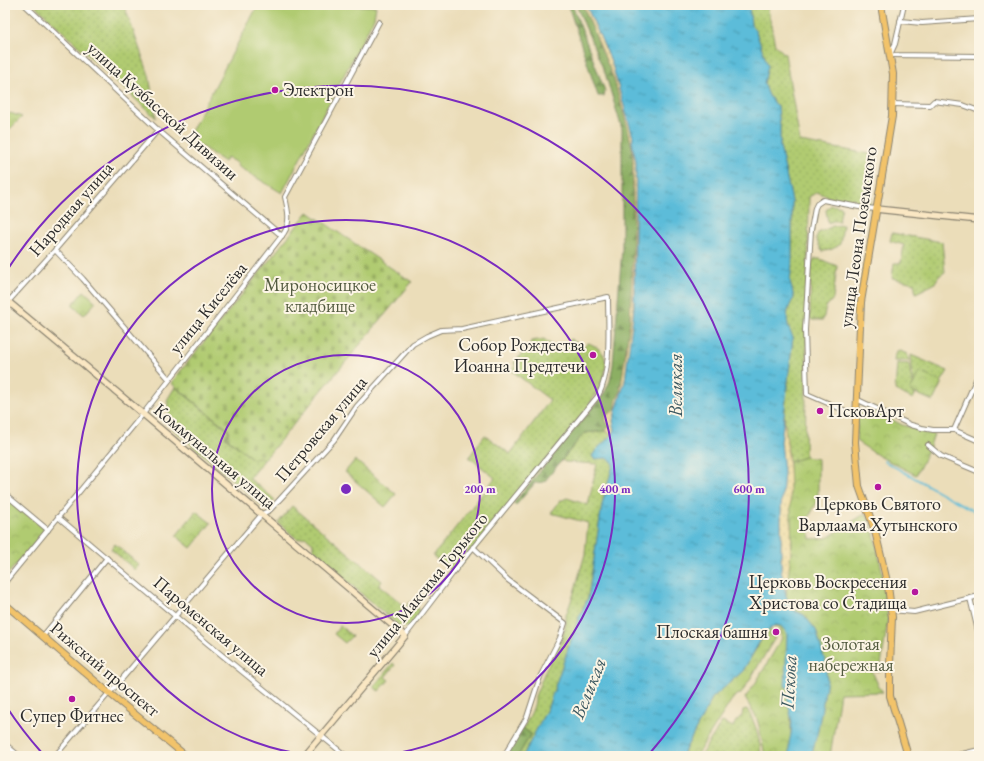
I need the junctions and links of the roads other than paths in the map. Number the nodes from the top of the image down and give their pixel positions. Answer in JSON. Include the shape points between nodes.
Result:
{"nodes":[{"id":1,"x":25,"y":5,"type":"edge"},
{"id":2,"x":881,"y":5,"type":"edge"},
{"id":3,"x":904,"y":5,"type":"edge"},
{"id":4,"x":979,"y":19,"type":"edge"},
{"id":5,"x":900,"y":21,"type":"junction"},
{"id":6,"x":379,"y":22,"type":"dead end"},
{"id":7,"x":890,"y":55,"type":"junction"},
{"id":8,"x":979,"y":56,"type":"edge"},
{"id":9,"x":893,"y":104,"type":"junction"},
{"id":10,"x":979,"y":110,"type":"edge"},
{"id":11,"x":158,"y":130,"type":"junction"},
{"id":12,"x":876,"y":209,"type":"junction"},
{"id":13,"x":979,"y":220,"type":"edge"},
{"id":14,"x":282,"y":236,"type":"junction"},
{"id":15,"x":55,"y":250,"type":"junction"},
{"id":16,"x":608,"y":297,"type":"joint"},
{"id":17,"x":6,"y":302,"type":"edge"},
{"id":18,"x":979,"y":373,"type":"edge"},
{"id":19,"x":169,"y":380,"type":"junction"},
{"id":20,"x":973,"y":388,"type":"junction"},
{"id":21,"x":979,"y":391,"type":"edge"},
{"id":22,"x":856,"y":399,"type":"junction"},
{"id":23,"x":143,"y":414,"type":"junction"},
{"id":24,"x":856,"y":415,"type":"junction"},
{"id":25,"x":954,"y":430,"type":"junction"},
{"id":26,"x":979,"y":441,"type":"edge"},
{"id":27,"x":928,"y":445,"type":"dead end"},
{"id":28,"x":979,"y":472,"type":"edge"},
{"id":29,"x":5,"y":494,"type":"edge"},
{"id":30,"x":262,"y":514,"type":"junction"},
{"id":31,"x":58,"y":517,"type":"junction"},
{"id":32,"x":48,"y":530,"type":"junction"},
{"id":33,"x":474,"y":548,"type":"junction"},
{"id":34,"x":107,"y":558,"type":"junction"},
{"id":35,"x":5,"y":582,"type":"edge"},
{"id":36,"x":979,"y":596,"type":"edge"},
{"id":37,"x":970,"y":598,"type":"junction"},
{"id":38,"x":5,"y":604,"type":"edge"},
{"id":39,"x":892,"y":610,"type":"junction"},
{"id":40,"x":175,"y":616,"type":"junction"},
{"id":41,"x":979,"y":635,"type":"edge"},
{"id":42,"x":43,"y":636,"type":"junction"},
{"id":43,"x":405,"y":636,"type":"junction"},
{"id":44,"x":109,"y":693,"type":"junction"},
{"id":45,"x":322,"y":735,"type":"junction"},
{"id":46,"x":5,"y":744,"type":"edge"},
{"id":47,"x":979,"y":750,"type":"edge"},
{"id":48,"x":19,"y":756,"type":"edge"},
{"id":49,"x":55,"y":756,"type":"edge"},
{"id":50,"x":186,"y":756,"type":"edge"},
{"id":51,"x":304,"y":756,"type":"edge"},
{"id":52,"x":346,"y":756,"type":"edge"},
{"id":53,"x":504,"y":756,"type":"edge"},
{"id":54,"x":908,"y":756,"type":"edge"},
{"id":55,"x":954,"y":756,"type":"edge"}],
"edges":[{"from":1,"to":11,"type":"street","name":"улица Кузбасской Дивизии"},
{"from":2,"to":7,"type":"main road","name":"улица Леона Поземского"},
{"from":3,"to":5,"type":"street"},
{"from":4,"to":5,"type":"street","via":[[922,23]]},
{"from":5,"to":7,"type":"street"},
{"from":6,"to":14,"type":"street","name":"улица Киселёва","via":[[286,197],[289,221]]},
{"from":7,"to":8,"type":"street"},
{"from":7,"to":9,"type":"main road","name":"улица Леона Поземского"},
{"from":9,"to":10,"type":"street","via":[[930,105],[934,101]]},
{"from":9,"to":12,"type":"main road","name":"улица Леона Поземского"},
{"from":11,"to":14,"type":"street","name":"улица Кузбасской Дивизии"},
{"from":11,"to":15,"type":"street","name":"Народная улица"},
{"from":12,"to":13,"type":"main road"},
{"from":12,"to":22,"type":"main road","name":"улица Леона Поземского","via":[[861,302]]},
{"from":12,"to":24,"type":"street","via":[[823,200],[815,208],[811,230],[805,330],[807,394]]},
{"from":14,"to":19,"type":"street","name":"улица Киселёва"},
{"from":15,"to":17,"type":"street","name":"Народная улица"},
{"from":15,"to":19,"type":"street"},
{"from":16,"to":30,"type":"street","name":"Петровская улица","via":[[462,329],[442,330],[413,344],[357,406],[334,440],[270,510]]},
{"from":16,"to":33,"type":"street","name":"улица Максима Горького","via":[[607,366],[601,391]]},
{"from":17,"to":23,"type":"main road","name":"Коммунальная улица"},
{"from":18,"to":20,"type":"street"},
{"from":19,"to":23,"type":"street","name":"улица Киселёва"},
{"from":20,"to":21,"type":"street"},
{"from":20,"to":25,"type":"street"},
{"from":22,"to":24,"type":"main road","name":"улица Леона Поземского"},
{"from":22,"to":25,"type":"street","via":[[922,428]]},
{"from":23,"to":30,"type":"main road","name":"Коммунальная улица"},
{"from":23,"to":31,"type":"street","name":"улица Киселёва"},
{"from":24,"to":39,"type":"main road","name":"улица Леона Поземского","via":[[855,442],[859,486],[875,531]]},
{"from":25,"to":26,"type":"street"},
{"from":27,"to":28,"type":"street","via":[[941,456]]},
{"from":29,"to":32,"type":"street"},
{"from":30,"to":40,"type":"street","name":"Петровская улица"},
{"from":30,"to":43,"type":"main road","name":"Коммунальная улица"},
{"from":31,"to":32,"type":"street","name":"улица Киселёва"},
{"from":31,"to":34,"type":"street","name":"Пароменская улица"},
{"from":32,"to":35,"type":"street","name":"улица Киселёва"},
{"from":33,"to":43,"type":"street","name":"улица Максима Горького"},
{"from":33,"to":53,"type":"street","via":[[508,580],[565,623],[540,677],[527,717]]},
{"from":34,"to":40,"type":"street","name":"Пароменская улица"},
{"from":34,"to":42,"type":"street"},
{"from":36,"to":37,"type":"street"},
{"from":37,"to":39,"type":"street","via":[[914,612]]},
{"from":37,"to":41,"type":"street"},
{"from":38,"to":42,"type":"main road","name":"Рижский проспект"},
{"from":39,"to":54,"type":"main road","name":"улица Леона Поземского","via":[[890,696]]},
{"from":40,"to":44,"type":"street","name":"Петровская улица"},
{"from":40,"to":45,"type":"street","name":"Пароменская улица"},
{"from":42,"to":44,"type":"main road","name":"Рижский проспект"},
{"from":43,"to":45,"type":"main road","name":"улица Максима Горького"},
{"from":44,"to":49,"type":"street","name":"Петровская улица"},
{"from":44,"to":50,"type":"main road","name":"Рижский проспект"},
{"from":45,"to":51,"type":"main road","name":"улица Максима Горького"},
{"from":45,"to":52,"type":"street","name":"Пароменская улица"},
{"from":46,"to":48,"type":"street"},
{"from":47,"to":55,"type":"street"}]}
